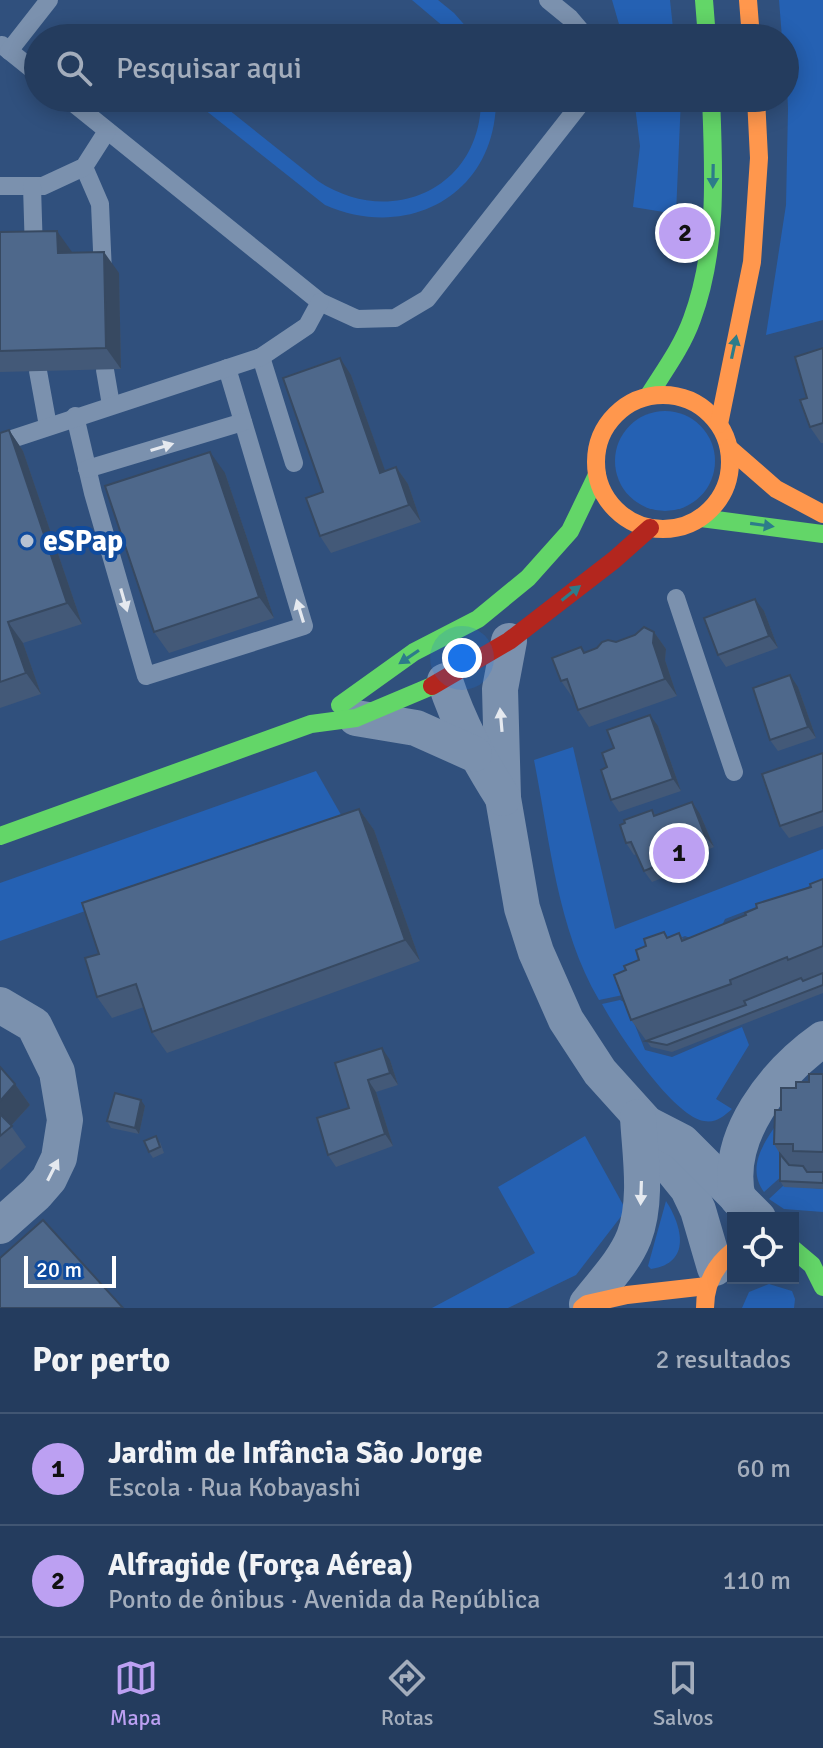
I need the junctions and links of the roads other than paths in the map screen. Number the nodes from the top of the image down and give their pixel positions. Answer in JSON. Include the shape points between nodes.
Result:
{"nodes":[{"id":1,"x":49,"y":0,"type":"edge"},
{"id":2,"x":548,"y":0,"type":"edge"},
{"id":3,"x":704,"y":0,"type":"edge"},
{"id":4,"x":748,"y":0,"type":"edge"},
{"id":5,"x":27,"y":24,"type":"edge"},
{"id":6,"x":575,"y":24,"type":"edge"},
{"id":7,"x":706,"y":24,"type":"edge"},
{"id":8,"x":750,"y":24,"type":"edge"},
{"id":9,"x":24,"y":27,"type":"edge"},
{"id":10,"x":5,"y":47,"type":"edge"},
{"id":11,"x":24,"y":63,"type":"edge"},
{"id":12,"x":84,"y":112,"type":"edge"},
{"id":13,"x":574,"y":112,"type":"edge"},
{"id":14,"x":711,"y":112,"type":"edge"},
{"id":15,"x":757,"y":112,"type":"edge"},
{"id":16,"x":107,"y":131,"type":"junction"},
{"id":17,"x":84,"y":167,"type":"junction"},
{"id":18,"x":0,"y":186,"type":"edge"},
{"id":19,"x":32,"y":186,"type":"junction"},
{"id":20,"x":34,"y":253,"type":"edge"},
{"id":21,"x":103,"y":273,"type":"edge"},
{"id":22,"x":320,"y":302,"type":"junction"},
{"id":23,"x":261,"y":357,"type":"junction"},
{"id":24,"x":227,"y":368,"type":"junction"},
{"id":25,"x":105,"y":370,"type":"edge"},
{"id":26,"x":38,"y":371,"type":"edge"},
{"id":27,"x":649,"y":395,"type":"junction"},
{"id":28,"x":111,"y":405,"type":"junction"},
{"id":29,"x":75,"y":416,"type":"junction"},
{"id":30,"x":243,"y":422,"type":"junction"},
{"id":31,"x":719,"y":424,"type":"junction"},
{"id":32,"x":48,"y":426,"type":"junction"},
{"id":33,"x":0,"y":443,"type":"edge"},
{"id":34,"x":729,"y":448,"type":"junction"},
{"id":35,"x":294,"y":463,"type":"dead end"},
{"id":36,"x":87,"y":469,"type":"junction"},
{"id":37,"x":597,"y":475,"type":"junction"},
{"id":38,"x":823,"y":514,"type":"edge"},
{"id":39,"x":701,"y":518,"type":"junction"},
{"id":40,"x":650,"y":528,"type":"junction"},
{"id":41,"x":823,"y":534,"type":"edge"},
{"id":42,"x":676,"y":598,"type":"dead end"},
{"id":43,"x":478,"y":619,"type":"junction"},
{"id":44,"x":509,"y":641,"type":"junction"},
{"id":45,"x":445,"y":681,"type":"junction"},
{"id":46,"x":356,"y":718,"type":"junction"},
{"id":47,"x":311,"y":724,"type":"junction"},
{"id":48,"x":474,"y":754,"type":"junction"},
{"id":49,"x":734,"y":772,"type":"dead end"},
{"id":50,"x":503,"y":798,"type":"junction"},
{"id":51,"x":0,"y":836,"type":"edge"},
{"id":52,"x":0,"y":1005,"type":"edge"},
{"id":53,"x":823,"y":1039,"type":"edge"},
{"id":54,"x":642,"y":1119,"type":"junction"},
{"id":55,"x":746,"y":1130,"type":"junction"},
{"id":56,"x":682,"y":1142,"type":"junction"},
{"id":57,"x":748,"y":1209,"type":"edge"},
{"id":58,"x":0,"y":1226,"type":"edge"},
{"id":59,"x":807,"y":1253,"type":"edge"},
{"id":60,"x":718,"y":1268,"type":"edge"},
{"id":61,"x":823,"y":1287,"type":"edge"},
{"id":62,"x":584,"y":1306,"type":"edge"},
{"id":63,"x":705,"y":1308,"type":"edge"}],
"edges":[{"from":1,"to":5,"type":"lane"},
{"from":2,"to":6,"type":"lane"},
{"from":3,"to":7,"type":"street"},
{"from":4,"to":8,"type":"street"},
{"from":9,"to":10,"type":"lane"},
{"from":10,"to":11,"type":"lane"},
{"from":12,"to":16,"type":"lane"},
{"from":13,"to":22,"type":"lane","via":[[427,299],[395,318],[357,319]]},
{"from":14,"to":27,"type":"street","one_way":true,"via":[[713,192],[700,290],[684,338]]},
{"from":31,"to":15,"type":"street","one_way":true,"via":[[752,262],[759,171]]},
{"from":16,"to":17,"type":"lane"},
{"from":16,"to":22,"type":"lane"},
{"from":17,"to":19,"type":"lane"},
{"from":17,"to":21,"type":"lane","via":[[100,204]]},
{"from":18,"to":19,"type":"lane"},
{"from":19,"to":20,"type":"lane"},
{"from":22,"to":23,"type":"lane","via":[[307,326]]},
{"from":23,"to":24,"type":"lane"},
{"from":23,"to":35,"type":"lane"},
{"from":24,"to":28,"type":"lane"},
{"from":24,"to":30,"type":"lane"},
{"from":25,"to":28,"type":"lane"},
{"from":26,"to":32,"type":"lane"},
{"from":27,"to":31,"type":"street","via":[[676,395],[701,405]]},
{"from":27,"to":37,"type":"street","via":[[625,406],[606,424],[596,449]]},
{"from":28,"to":29,"type":"lane"},
{"from":29,"to":32,"type":"lane"},
{"from":29,"to":36,"type":"lane"},
{"from":36,"to":30,"type":"lane","one_way":true},
{"from":36,"to":30,"type":"lane","one_way":true,"via":[[146,676],[304,626]]},
{"from":31,"to":34,"type":"street"},
{"from":32,"to":33,"type":"lane"},
{"from":34,"to":38,"type":"street","via":[[776,489]]},
{"from":34,"to":39,"type":"street","via":[[730,474],[720,499]]},
{"from":37,"to":40,"type":"street","via":[[616,509]]},
{"from":37,"to":43,"type":"street","via":[[552,555]]},
{"from":39,"to":40,"type":"street","via":[[677,528]]},
{"from":39,"to":41,"type":"street","one_way":true},
{"from":44,"to":40,"type":"street","one_way":true},
{"from":42,"to":49,"type":"lane"},
{"from":43,"to":45,"type":"street","via":[[445,662]]},
{"from":43,"to":47,"type":"street","one_way":true,"via":[[414,652]]},
{"from":44,"to":45,"type":"street"},
{"from":50,"to":44,"type":"street","one_way":true,"via":[[500,689]]},
{"from":45,"to":46,"type":"street"},
{"from":45,"to":48,"type":"street"},
{"from":46,"to":47,"type":"street"},
{"from":46,"to":48,"type":"street","via":[[416,728]]},
{"from":47,"to":51,"type":"street"},
{"from":48,"to":50,"type":"street"},
{"from":50,"to":54,"type":"street","via":[[522,908],[553,994],[600,1072]]},
{"from":58,"to":52,"type":"street","one_way":true,"via":[[49,1179],[59,1158],[65,1120],[57,1072],[34,1025]]},
{"from":53,"to":55,"type":"street","via":[[773,1084]]},
{"from":54,"to":56,"type":"street"},
{"from":54,"to":60,"type":"street","via":[[698,1210]]},
{"from":54,"to":62,"type":"street","one_way":true,"via":[[642,1187],[634,1236]]},
{"from":55,"to":56,"type":"street"},
{"from":55,"to":57,"type":"street","via":[[733,1180]]},
{"from":56,"to":57,"type":"street"},
{"from":59,"to":61,"type":"street"},
{"from":60,"to":62,"type":"street"},
{"from":60,"to":63,"type":"street"}]}
